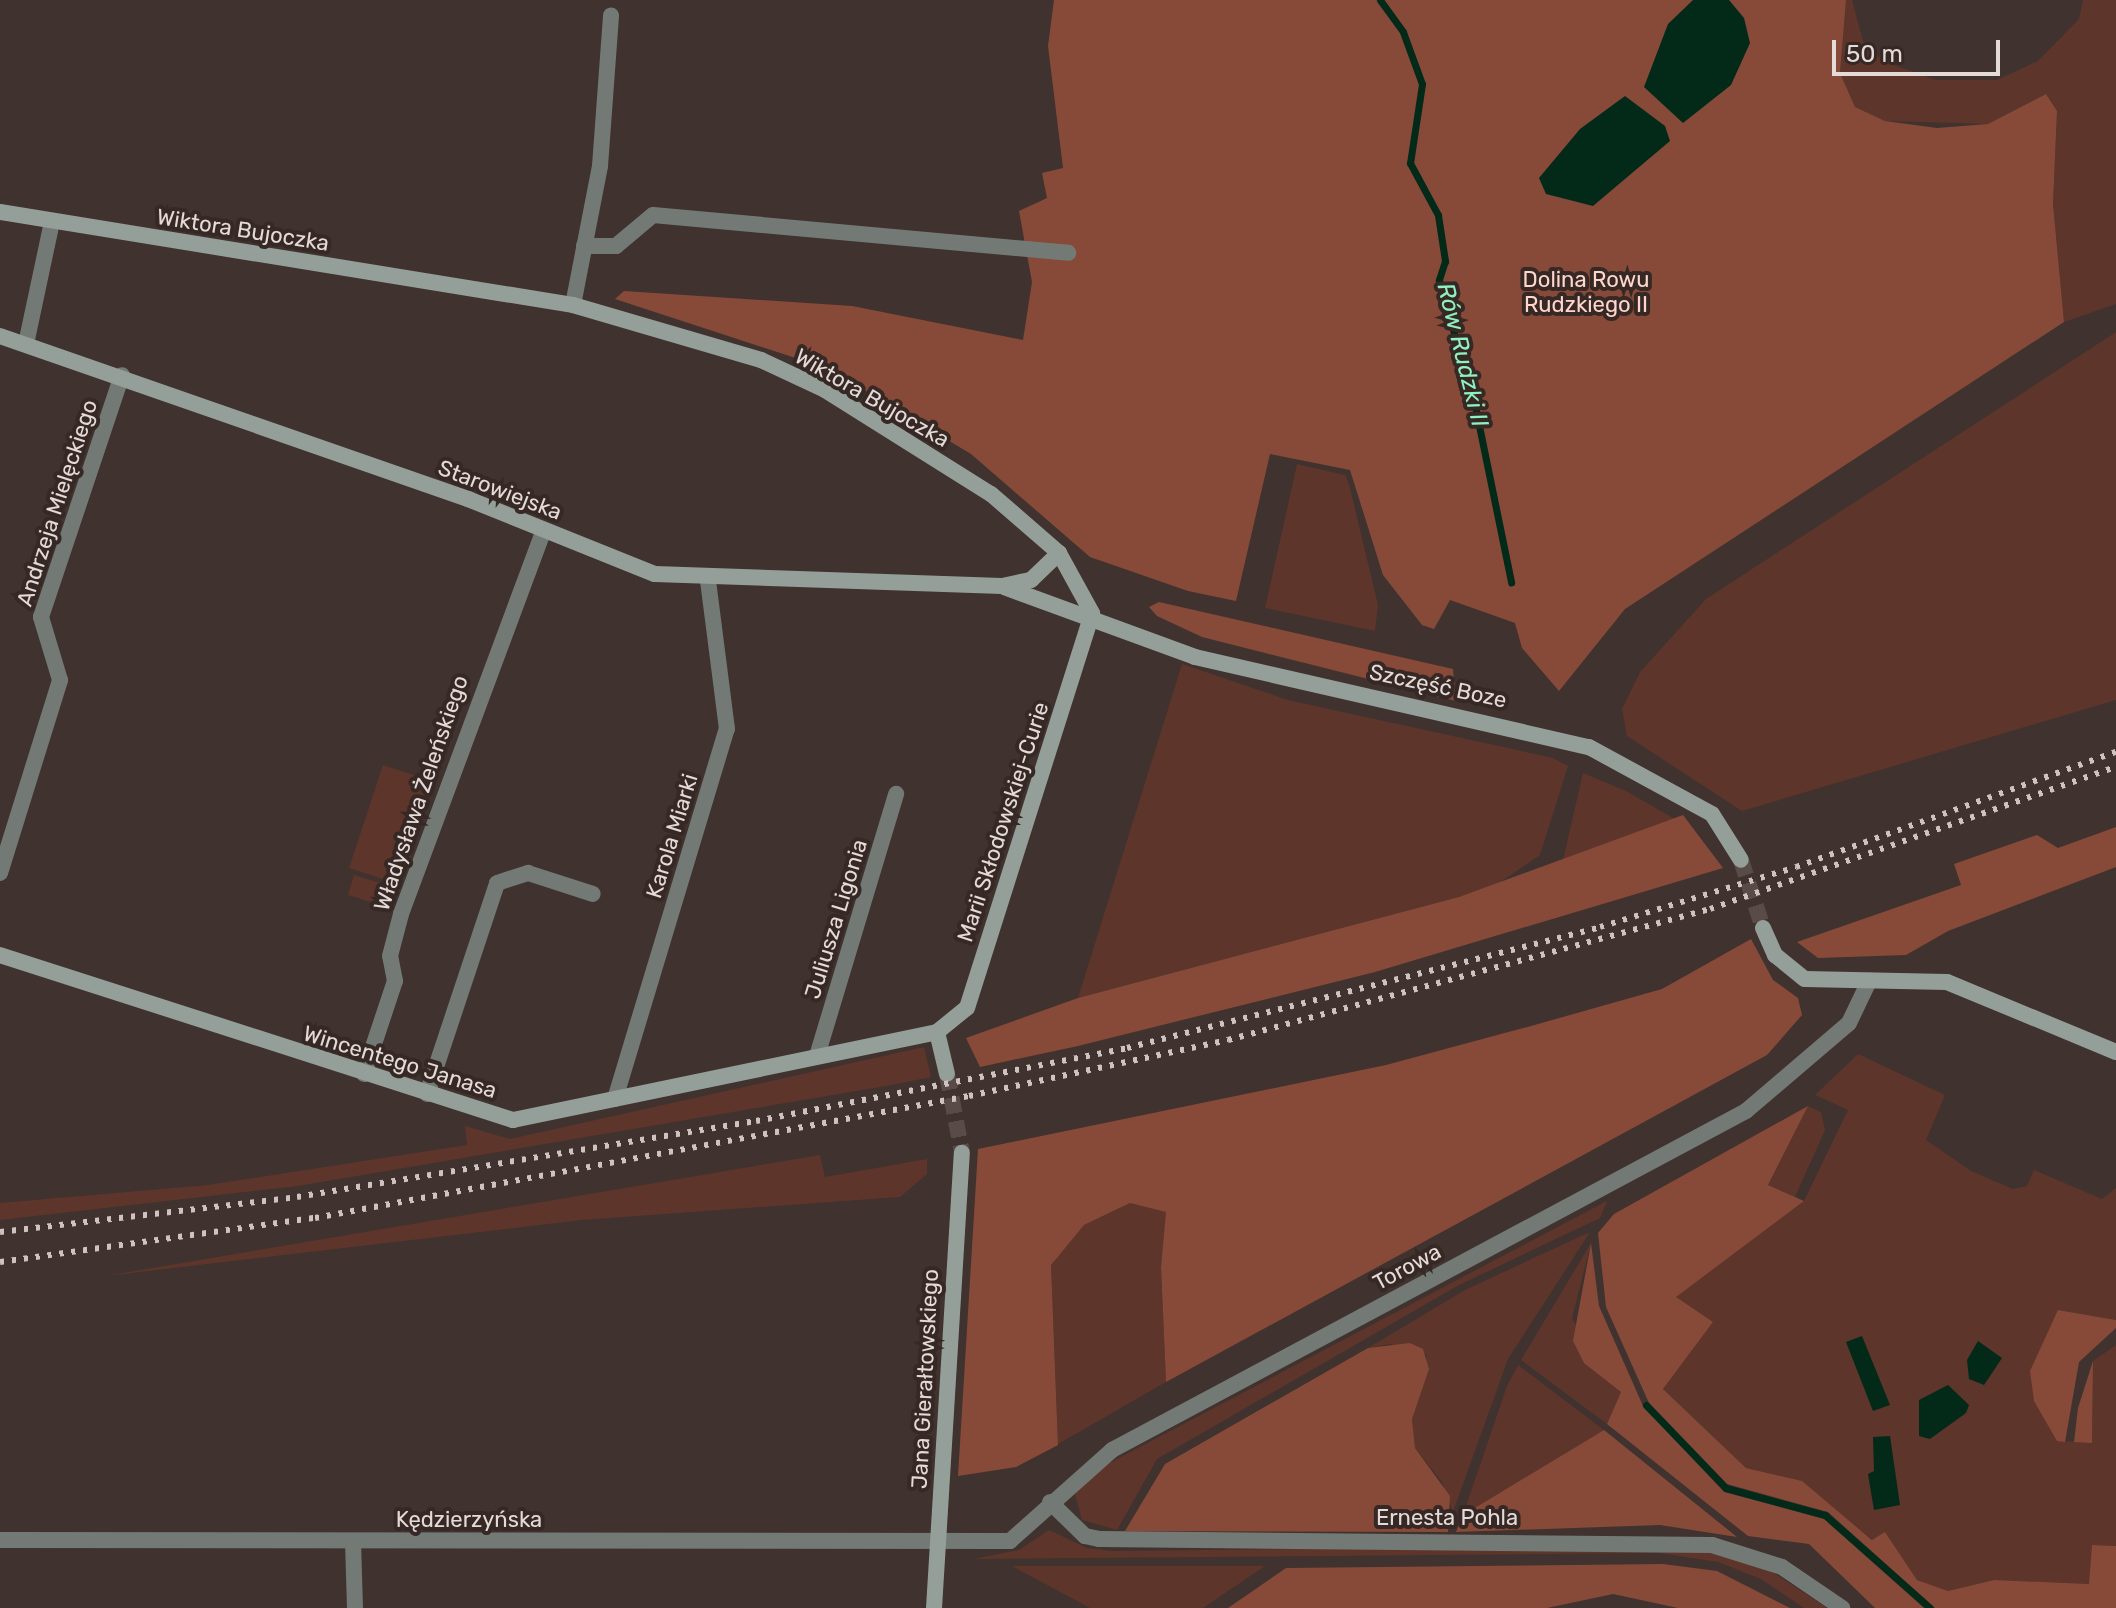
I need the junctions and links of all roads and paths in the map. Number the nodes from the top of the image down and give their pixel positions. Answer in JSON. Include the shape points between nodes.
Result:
{"nodes":[{"id":1,"x":611,"y":15,"type":"dead end"},
{"id":2,"x":0,"y":212,"type":"edge"},
{"id":3,"x":52,"y":222,"type":"junction"},
{"id":4,"x":584,"y":246,"type":"junction"},
{"id":5,"x":1068,"y":253,"type":"dead end"},
{"id":6,"x":573,"y":305,"type":"junction"},
{"id":7,"x":0,"y":336,"type":"edge"},
{"id":8,"x":26,"y":344,"type":"junction"},
{"id":9,"x":122,"y":375,"type":"junction"},
{"id":10,"x":544,"y":530,"type":"junction"},
{"id":11,"x":1059,"y":553,"type":"junction"},
{"id":12,"x":708,"y":580,"type":"junction"},
{"id":13,"x":1002,"y":586,"type":"junction"},
{"id":14,"x":1092,"y":613,"type":"junction"},
{"id":15,"x":896,"y":794,"type":"dead end"},
{"id":16,"x":1741,"y":860,"type":"tunnel mouth"},
{"id":17,"x":0,"y":873,"type":"edge"},
{"id":18,"x":593,"y":894,"type":"dead end"},
{"id":19,"x":1763,"y":928,"type":"tunnel mouth"},
{"id":20,"x":0,"y":955,"type":"edge"},
{"id":21,"x":1869,"y":981,"type":"junction"},
{"id":22,"x":937,"y":1032,"type":"junction"},
{"id":23,"x":2116,"y":1052,"type":"edge"},
{"id":24,"x":817,"y":1056,"type":"junction"},
{"id":25,"x":364,"y":1074,"type":"junction"},
{"id":26,"x":947,"y":1074,"type":"tunnel mouth"},
{"id":27,"x":427,"y":1094,"type":"junction"},
{"id":28,"x":615,"y":1099,"type":"junction"},
{"id":29,"x":962,"y":1153,"type":"tunnel mouth"},
{"id":30,"x":1050,"y":1502,"type":"junction"},
{"id":31,"x":0,"y":1540,"type":"edge"},
{"id":32,"x":353,"y":1541,"type":"junction"},
{"id":33,"x":938,"y":1545,"type":"junction"},
{"id":34,"x":355,"y":1608,"type":"edge"},
{"id":35,"x":934,"y":1608,"type":"edge"},
{"id":36,"x":1842,"y":1608,"type":"edge"}],
"edges":[{"from":1,"to":4,"type":"street","via":[[605,123]]},
{"from":2,"to":3,"type":"street","name":"Wiktora Bujoczka"},
{"from":3,"to":6,"type":"street","name":"Wiktora Bujoczka"},
{"from":3,"to":8,"type":"street"},
{"from":4,"to":5,"type":"street","via":[[616,246],[653,215]]},
{"from":4,"to":6,"type":"street"},
{"from":6,"to":11,"type":"street","name":"Wiktora Bujoczka","via":[[761,360],[825,390],[991,494]]},
{"from":7,"to":8,"type":"street","name":"Starowiejska"},
{"from":8,"to":9,"type":"street","name":"Starowiejska"},
{"from":9,"to":10,"type":"street","name":"Starowiejska"},
{"from":9,"to":17,"type":"street","name":"Andrzeja Mielęckiego","via":[[41,617],[60,680]]},
{"from":10,"to":12,"type":"street","name":"Starowiejska","via":[[655,574]]},
{"from":10,"to":25,"type":"street","name":"Władysława Żeleńskiego","via":[[401,914],[390,956],[395,981]]},
{"from":11,"to":13,"type":"street","name":"Starowiejska","via":[[1031,580]]},
{"from":11,"to":14,"type":"street","name":"Wiktora Bujoczka"},
{"from":12,"to":13,"type":"street","name":"Starowiejska"},
{"from":12,"to":28,"type":"street","name":"Karola Miarki","via":[[727,729]]},
{"from":13,"to":14,"type":"street","name":"Starowiejska"},
{"from":14,"to":16,"type":"street","name":"Szczęść Boze","via":[[1195,657],[1589,747],[1712,814]]},
{"from":14,"to":22,"type":"street","name":"Marii Skłodowskiej-Curie","via":[[967,1008]]},
{"from":15,"to":24,"type":"street","name":"Juliusza Ligonia"},
{"from":18,"to":27,"type":"street","via":[[528,873],[497,883]]},
{"from":19,"to":21,"type":"street","via":[[1790,971],[1823,983]]},
{"from":20,"to":25,"type":"street","name":"Wincentego Janasa"},
{"from":21,"to":23,"type":"street","via":[[1923,978],[1966,987]]},
{"from":21,"to":30,"type":"street","name":"Torowa","via":[[1849,1023],[1746,1111],[1112,1450]]},
{"from":22,"to":24,"type":"street","name":"Wincentego Janasa"},
{"from":22,"to":26,"type":"street"},
{"from":24,"to":28,"type":"street","name":"Wincentego Janasa"},
{"from":25,"to":27,"type":"street","name":"Wincentego Janasa"},
{"from":27,"to":28,"type":"street","name":"Wincentego Janasa","via":[[513,1120]]},
{"from":29,"to":33,"type":"street","name":"Jana Gierałtowskiego"},
{"from":30,"to":33,"type":"street","name":"Torowa","via":[[1010,1541]]},
{"from":30,"to":36,"type":"street","name":"Ernesta Pohla","via":[[1085,1536],[1099,1539],[1712,1545],[1782,1567]]},
{"from":31,"to":32,"type":"street","name":"Kędzierzyńska"},
{"from":32,"to":33,"type":"street","name":"Kędzierzyńska"},
{"from":32,"to":34,"type":"street"},
{"from":33,"to":35,"type":"street","name":"Jana Gierałtowskiego"}]}
